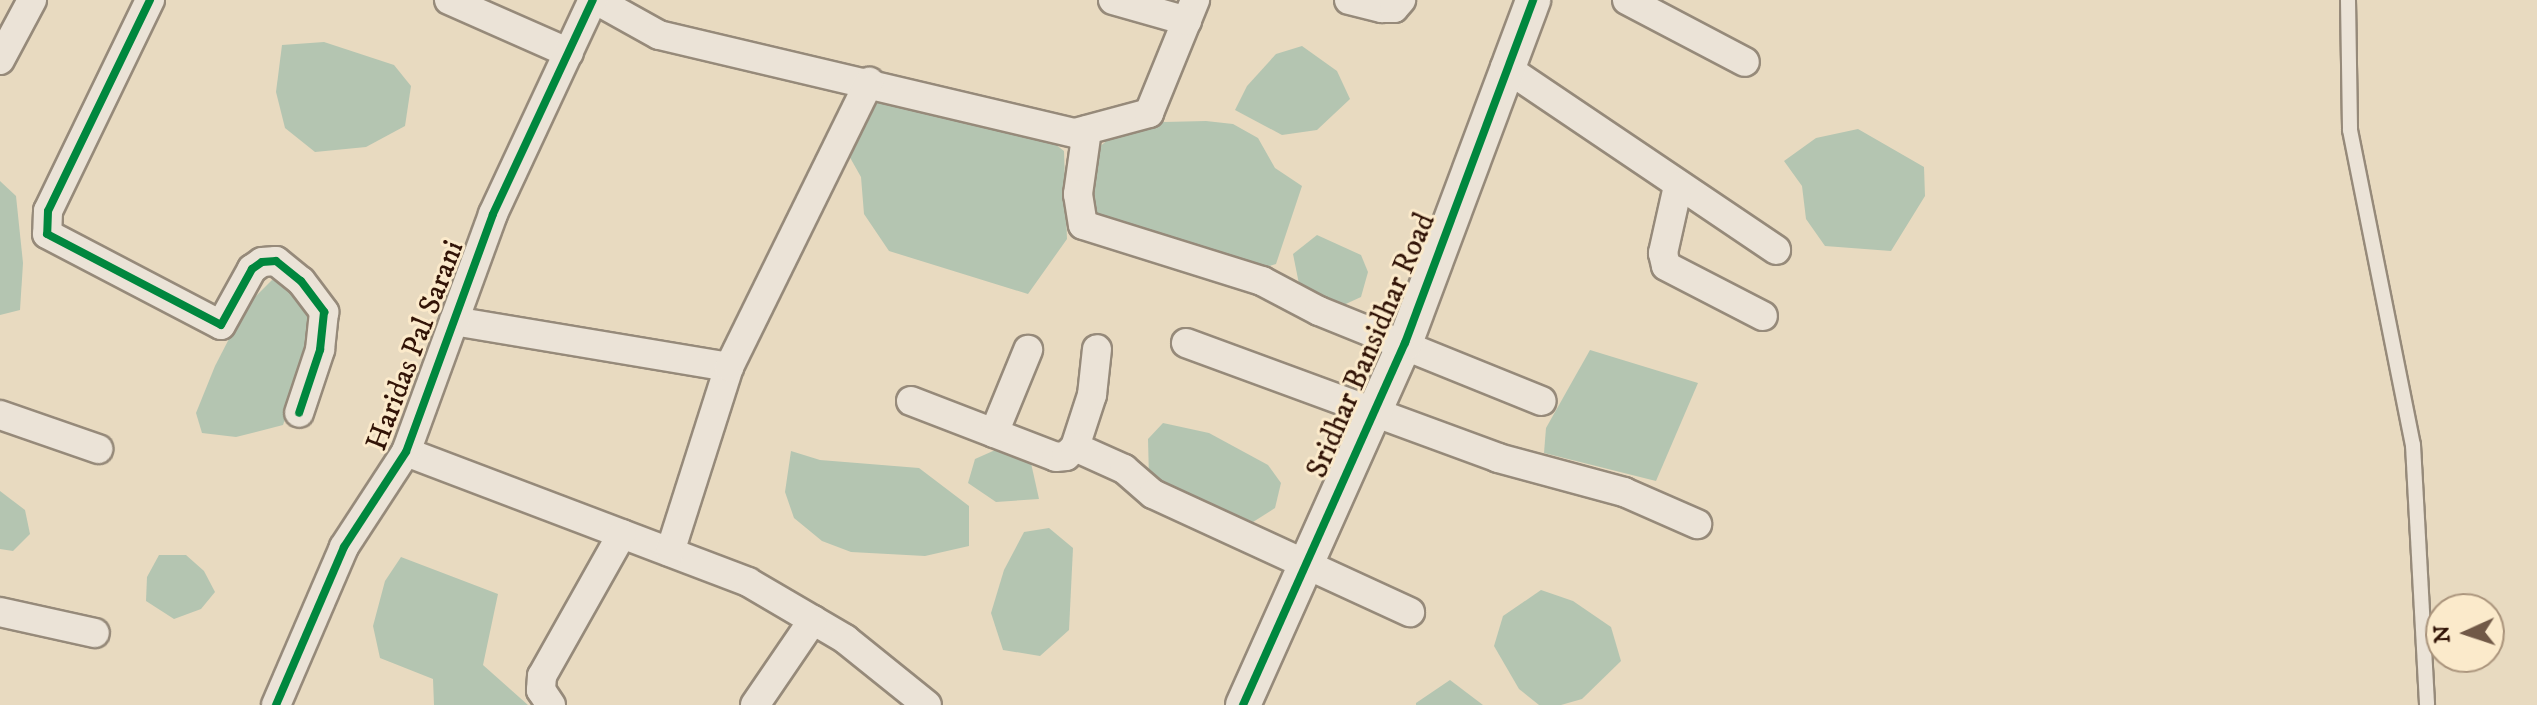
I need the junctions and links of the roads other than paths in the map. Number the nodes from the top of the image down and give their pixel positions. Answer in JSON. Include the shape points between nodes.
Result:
{"nodes":[{"id":1,"x":32,"y":0,"type":"edge"},
{"id":2,"x":150,"y":0,"type":"edge"},
{"id":3,"x":449,"y":0,"type":"edge"},
{"id":4,"x":595,"y":0,"type":"edge"},
{"id":5,"x":1113,"y":0,"type":"edge"},
{"id":6,"x":1349,"y":0,"type":"edge"},
{"id":7,"x":1401,"y":0,"type":"edge"},
{"id":8,"x":1533,"y":0,"type":"edge"},
{"id":9,"x":1627,"y":0,"type":"edge"},
{"id":10,"x":2348,"y":0,"type":"edge"},
{"id":11,"x":1191,"y":10,"type":"edge"},
{"id":12,"x":569,"y":53,"type":"junction"},
{"id":13,"x":0,"y":60,"type":"edge"},
{"id":14,"x":1745,"y":62,"type":"dead end"},
{"id":15,"x":1505,"y":67,"type":"junction"},
{"id":16,"x":869,"y":82,"type":"junction"},
{"id":17,"x":1087,"y":130,"type":"junction"},
{"id":18,"x":1678,"y":186,"type":"junction"},
{"id":19,"x":1776,"y":250,"type":"dead end"},
{"id":20,"x":1763,"y":316,"type":"dead end"},
{"id":21,"x":454,"y":321,"type":"junction"},
{"id":22,"x":1186,"y":343,"type":"dead end"},
{"id":23,"x":1405,"y":343,"type":"junction"},
{"id":24,"x":1097,"y":349,"type":"dead end"},
{"id":25,"x":1028,"y":350,"type":"dead end"},
{"id":26,"x":729,"y":367,"type":"junction"},
{"id":27,"x":911,"y":401,"type":"dead end"},
{"id":28,"x":1542,"y":401,"type":"dead end"},
{"id":29,"x":1375,"y":411,"type":"junction"},
{"id":30,"x":299,"y":413,"type":"dead end"},
{"id":31,"x":0,"y":415,"type":"edge"},
{"id":32,"x":994,"y":433,"type":"junction"},
{"id":33,"x":1075,"y":447,"type":"junction"},
{"id":34,"x":98,"y":449,"type":"dead end"},
{"id":35,"x":406,"y":452,"type":"junction"},
{"id":36,"x":1697,"y":524,"type":"dead end"},
{"id":37,"x":622,"y":534,"type":"junction"},
{"id":38,"x":670,"y":552,"type":"junction"},
{"id":39,"x":1304,"y":566,"type":"junction"},
{"id":40,"x":0,"y":612,"type":"edge"},
{"id":41,"x":1410,"y":612,"type":"dead end"},
{"id":42,"x":813,"y":620,"type":"junction"},
{"id":43,"x":95,"y":633,"type":"dead end"},
{"id":44,"x":918,"y":702,"type":"edge"},
{"id":45,"x":276,"y":705,"type":"edge"},
{"id":46,"x":551,"y":705,"type":"edge"},
{"id":47,"x":755,"y":705,"type":"edge"},
{"id":48,"x":1243,"y":705,"type":"edge"},
{"id":49,"x":2427,"y":705,"type":"edge"}],
"edges":[{"from":1,"to":13,"type":"street"},
{"from":2,"to":30,"type":"street","via":[[48,211],[47,234],[221,325],[252,269],[276,261],[301,281],[324,312],[320,350]]},
{"from":3,"to":12,"type":"street"},
{"from":4,"to":12,"type":"street","name":"Haridas Pal Sarani"},
{"from":4,"to":16,"type":"street","via":[[659,35]]},
{"from":5,"to":11,"type":"street"},
{"from":6,"to":7,"type":"street","via":[[1382,8],[1394,8]]},
{"from":8,"to":15,"type":"street","name":"Sridhar Bansidhar Road"},
{"from":9,"to":14,"type":"street"},
{"from":10,"to":49,"type":"lane","via":[[2353,145],[2413,445]]},
{"from":11,"to":17,"type":"street","via":[[1149,113]]},
{"from":12,"to":21,"type":"street","name":"Haridas Pal Sarani","via":[[493,214]]},
{"from":15,"to":18,"type":"street"},
{"from":15,"to":23,"type":"street","name":"Sridhar Bansidhar Road"},
{"from":16,"to":17,"type":"street","via":[[1075,133]]},
{"from":16,"to":26,"type":"street"},
{"from":17,"to":23,"type":"street","via":[[1078,194],[1083,225],[1262,281],[1319,311]]},
{"from":18,"to":19,"type":"street"},
{"from":18,"to":20,"type":"street","via":[[1663,253],[1666,266]]},
{"from":21,"to":26,"type":"street"},
{"from":21,"to":35,"type":"street","name":"Haridas Pal Sarani"},
{"from":22,"to":29,"type":"street"},
{"from":23,"to":28,"type":"street"},
{"from":23,"to":29,"type":"street","name":"Sridhar Bansidhar Road"},
{"from":24,"to":33,"type":"street","via":[[1092,395]]},
{"from":25,"to":32,"type":"street"},
{"from":26,"to":38,"type":"street"},
{"from":27,"to":32,"type":"street"},
{"from":29,"to":36,"type":"street","via":[[1498,458],[1624,492]]},
{"from":29,"to":39,"type":"street","name":"Sridhar Bansidhar Road"},
{"from":31,"to":34,"type":"street"},
{"from":32,"to":33,"type":"street","via":[[1056,457]]},
{"from":33,"to":39,"type":"street","via":[[1124,469],[1153,494]]},
{"from":35,"to":37,"type":"street"},
{"from":35,"to":45,"type":"street","name":"Haridas Pal Sarani","via":[[344,547]]},
{"from":37,"to":38,"type":"street"},
{"from":37,"to":46,"type":"street","via":[[542,676],[541,690]]},
{"from":38,"to":42,"type":"street","via":[[748,582]]},
{"from":39,"to":41,"type":"street"},
{"from":39,"to":48,"type":"street","name":"Sridhar Bansidhar Road"},
{"from":40,"to":43,"type":"street"},
{"from":42,"to":44,"type":"street"},
{"from":42,"to":47,"type":"street"}]}
